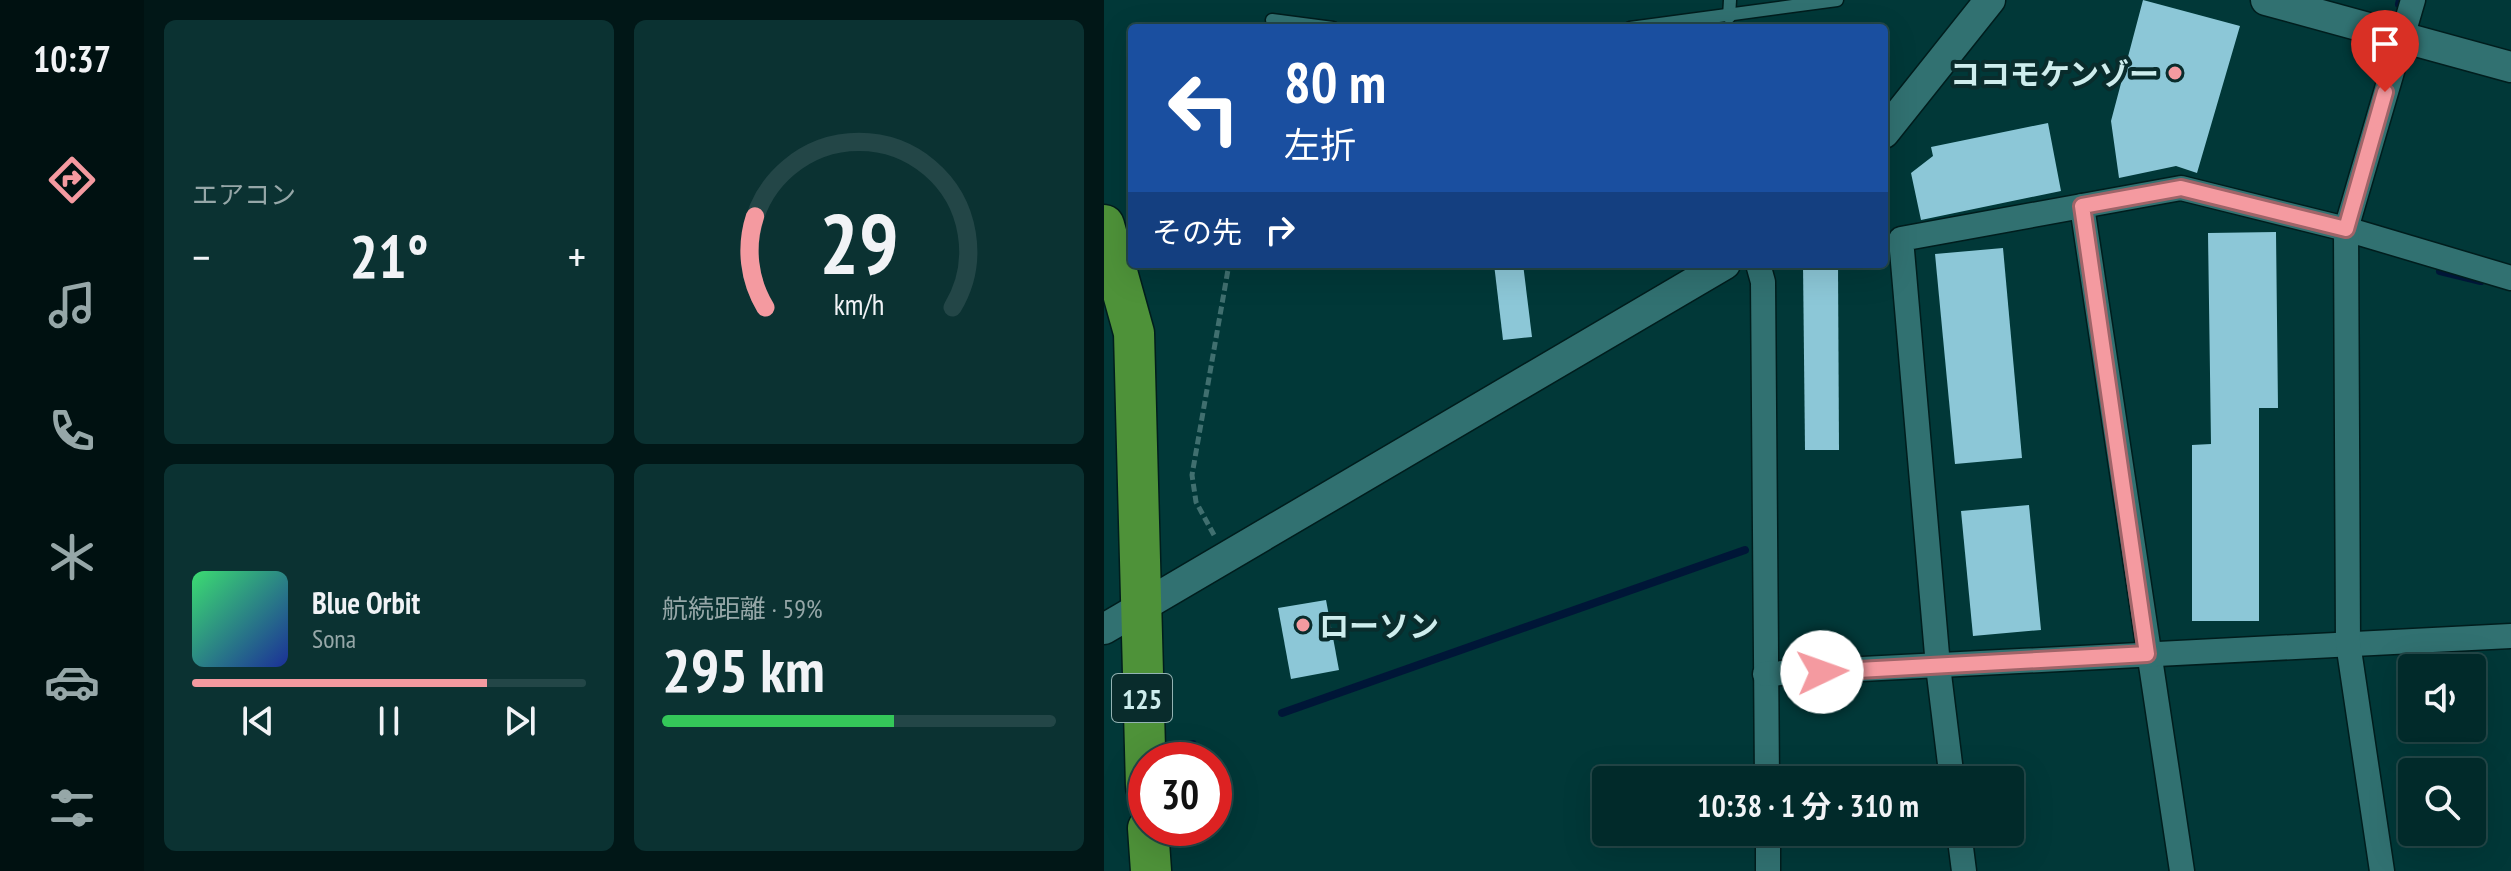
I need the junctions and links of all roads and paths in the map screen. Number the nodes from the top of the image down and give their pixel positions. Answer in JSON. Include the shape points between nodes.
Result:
{"nodes":[{"id":1,"x":1730,"y":0,"type":"edge"},
{"id":2,"x":1837,"y":0,"type":"edge"},
{"id":3,"x":1990,"y":0,"type":"edge"},
{"id":4,"x":2266,"y":0,"type":"edge"},
{"id":5,"x":2413,"y":0,"type":"edge"},
{"id":6,"x":1729,"y":17,"type":"junction"},
{"id":7,"x":1272,"y":20,"type":"dead end"},
{"id":8,"x":1302,"y":24,"type":"edge"},
{"id":9,"x":1666,"y":24,"type":"edge"},
{"id":10,"x":2401,"y":38,"type":"junction"},
{"id":11,"x":2511,"y":67,"type":"edge"},
{"id":12,"x":1888,"y":128,"type":"edge"},
{"id":13,"x":2082,"y":206,"type":"junction"},
{"id":14,"x":1105,"y":229,"type":"edge"},
{"id":15,"x":2346,"y":229,"type":"junction"},
{"id":16,"x":1228,"y":268,"type":"edge"},
{"id":17,"x":1718,"y":268,"type":"edge"},
{"id":18,"x":1759,"y":268,"type":"edge"},
{"id":19,"x":2511,"y":278,"type":"edge"},
{"id":20,"x":1226,"y":558,"type":"junction"},
{"id":21,"x":1141,"y":608,"type":"junction"},
{"id":22,"x":1104,"y":629,"type":"edge"},
{"id":23,"x":2511,"y":636,"type":"edge"},
{"id":24,"x":2348,"y":643,"type":"junction"},
{"id":25,"x":2147,"y":654,"type":"junction"},
{"id":26,"x":1938,"y":666,"type":"junction"},
{"id":27,"x":1765,"y":674,"type":"junction"},
{"id":28,"x":1145,"y":742,"type":"edge"},
{"id":29,"x":1767,"y":766,"type":"edge"},
{"id":30,"x":1950,"y":766,"type":"edge"},
{"id":31,"x":1149,"y":846,"type":"edge"},
{"id":32,"x":1768,"y":846,"type":"edge"},
{"id":33,"x":1961,"y":846,"type":"edge"},
{"id":34,"x":1151,"y":871,"type":"edge"},
{"id":35,"x":1768,"y":871,"type":"edge"},
{"id":36,"x":1964,"y":871,"type":"edge"},
{"id":37,"x":2182,"y":871,"type":"edge"},
{"id":38,"x":2382,"y":871,"type":"edge"}],
"edges":[{"from":1,"to":6,"type":"lane"},
{"from":2,"to":6,"type":"lane"},
{"from":3,"to":12,"type":"street"},
{"from":4,"to":10,"type":"street"},
{"from":5,"to":10,"type":"street"},
{"from":6,"to":9,"type":"lane"},
{"from":7,"to":8,"type":"lane"},
{"from":10,"to":11,"type":"street"},
{"from":10,"to":15,"type":"street"},
{"from":13,"to":15,"type":"street","via":[[2181,188]]},
{"from":13,"to":25,"type":"street"},
{"from":13,"to":26,"type":"street","via":[[1901,239]]},
{"from":14,"to":21,"type":"highway","number":"125","via":[[1134,333]]},
{"from":15,"to":19,"type":"street"},
{"from":15,"to":24,"type":"street"},
{"from":16,"to":20,"type":"path","via":[[1192,475],[1196,502]]},
{"from":17,"to":20,"type":"street"},
{"from":18,"to":27,"type":"street"},
{"from":20,"to":21,"type":"street"},
{"from":21,"to":22,"type":"street"},
{"from":21,"to":28,"type":"highway","number":"125"},
{"from":23,"to":24,"type":"street"},
{"from":24,"to":25,"type":"street"},
{"from":24,"to":38,"type":"street"},
{"from":25,"to":26,"type":"street"},
{"from":25,"to":37,"type":"street"},
{"from":26,"to":27,"type":"street"},
{"from":26,"to":30,"type":"street"},
{"from":27,"to":29,"type":"street"},
{"from":31,"to":34,"type":"highway"},
{"from":32,"to":35,"type":"street"},
{"from":33,"to":36,"type":"street"}]}
